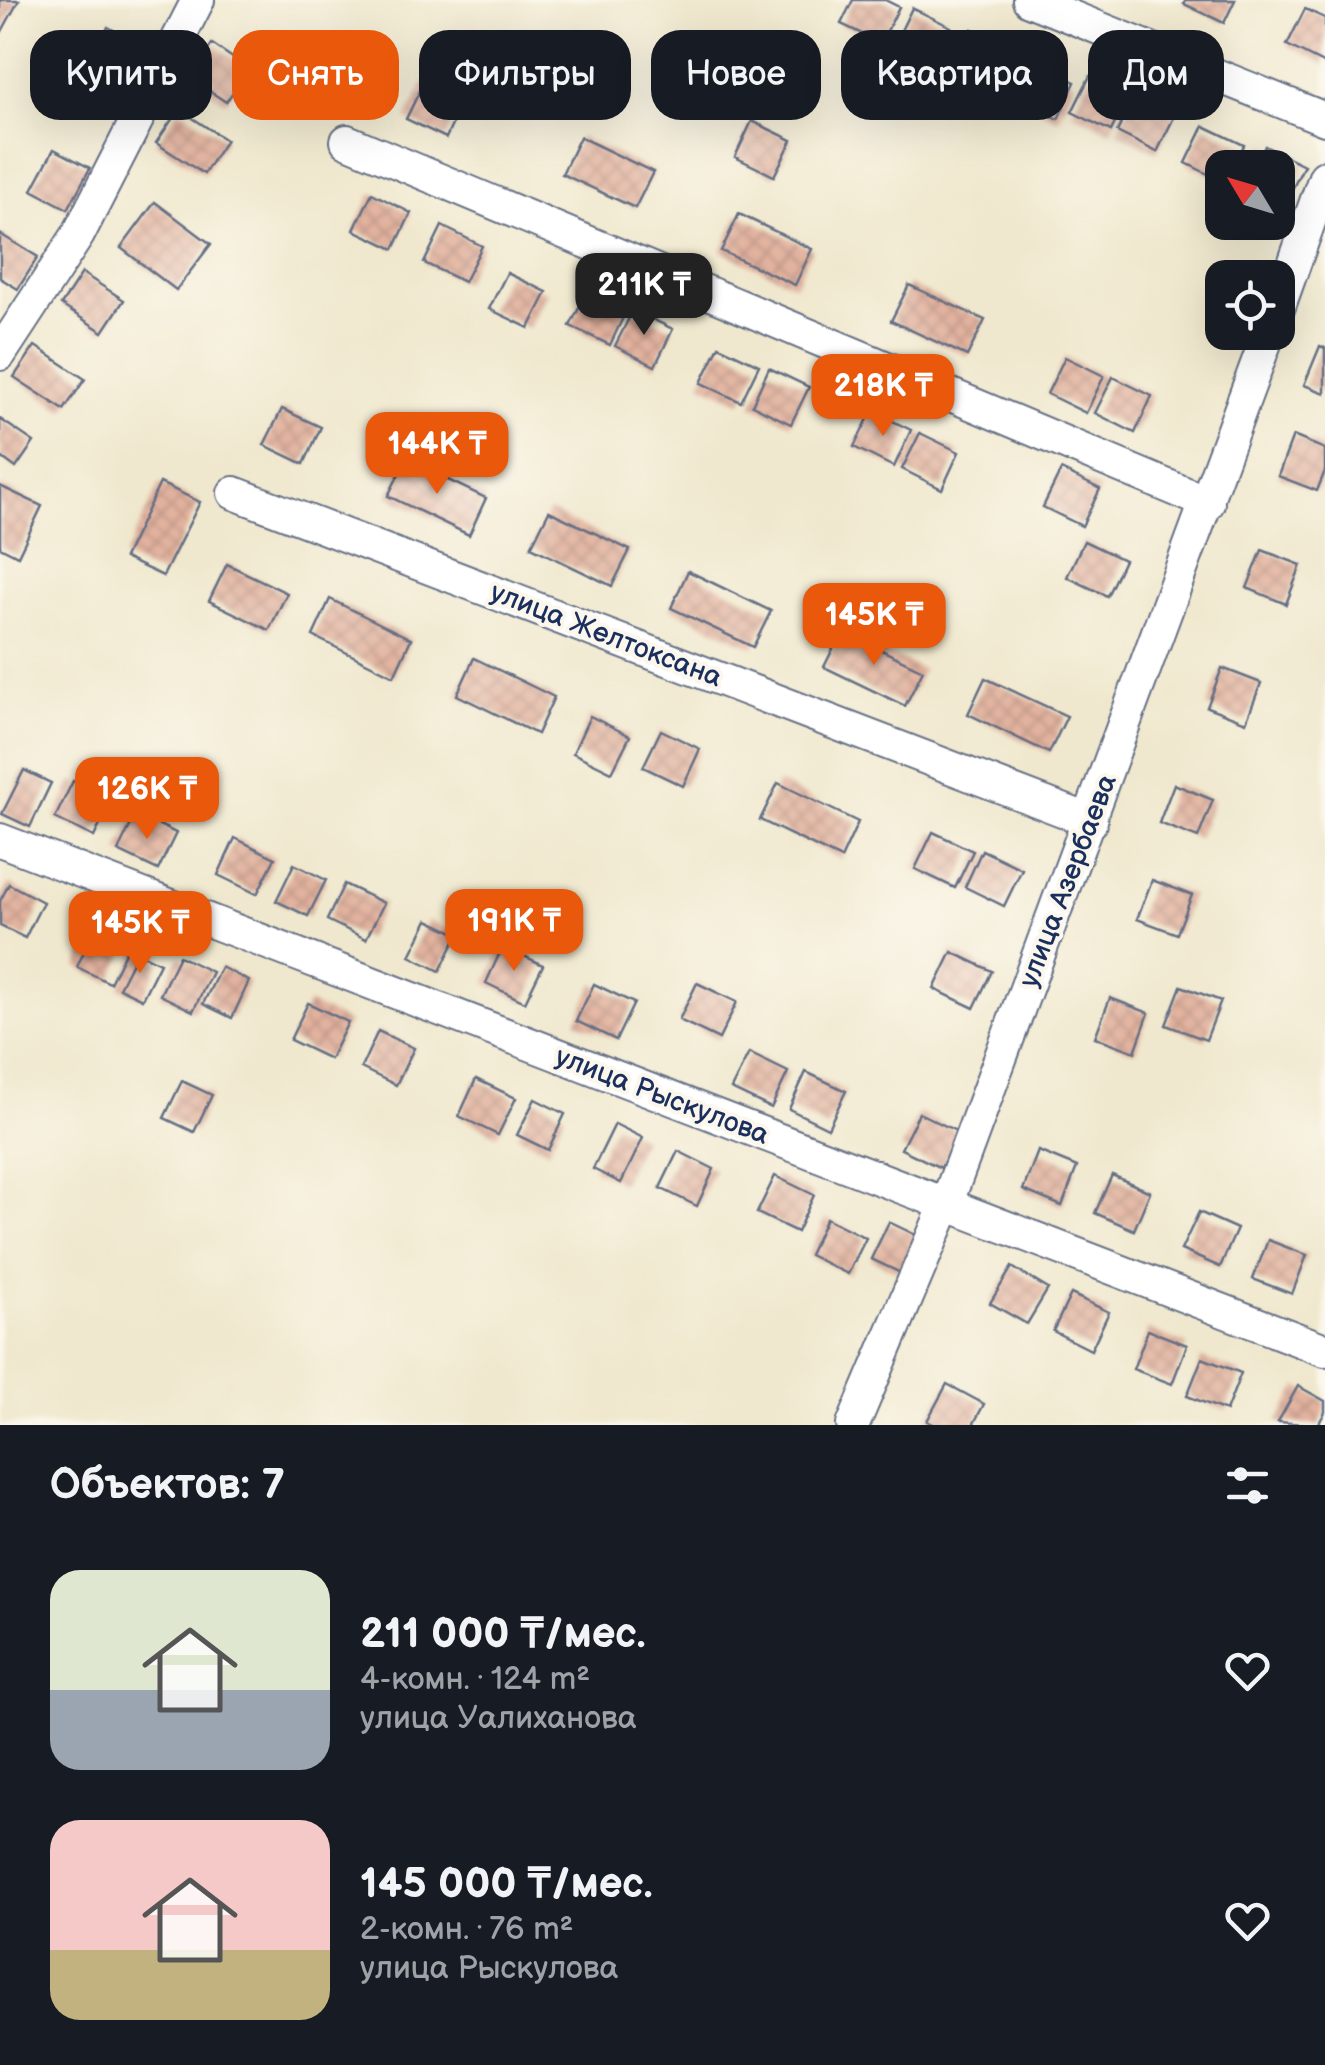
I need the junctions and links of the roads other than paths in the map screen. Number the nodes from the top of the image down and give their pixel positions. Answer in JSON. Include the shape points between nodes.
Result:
{"nodes":[{"id":1,"x":198,"y":0,"type":"edge"},
{"id":2,"x":1029,"y":0,"type":"edge"},
{"id":3,"x":1325,"y":119,"type":"edge"},
{"id":4,"x":347,"y":141,"type":"dead end"},
{"id":5,"x":1325,"y":177,"type":"edge"},
{"id":6,"x":1295,"y":261,"type":"edge"},
{"id":7,"x":1263,"y":350,"type":"edge"},
{"id":8,"x":0,"y":354,"type":"edge"},
{"id":9,"x":234,"y":493,"type":"dead end"},
{"id":10,"x":1208,"y":502,"type":"junction"},
{"id":11,"x":1090,"y":821,"type":"junction"},
{"id":12,"x":0,"y":840,"type":"edge"},
{"id":13,"x":946,"y":1205,"type":"junction"},
{"id":14,"x":1325,"y":1350,"type":"edge"},
{"id":15,"x":853,"y":1425,"type":"edge"}],
"edges":[{"from":1,"to":8,"type":"street","via":[[78,235]]},
{"from":2,"to":3,"type":"street"},
{"from":4,"to":10,"type":"street"},
{"from":5,"to":6,"type":"street"},
{"from":7,"to":10,"type":"street","name":"улица Азербаева"},
{"from":9,"to":11,"type":"street","name":"улица Желтоксана"},
{"from":10,"to":11,"type":"street","name":"улица Азербаева"},
{"from":11,"to":13,"type":"street","name":"улица Азербаева"},
{"from":12,"to":13,"type":"street","name":"улица Рыскулова"},
{"from":13,"to":14,"type":"street","name":"улица Рыскулова"},
{"from":13,"to":15,"type":"street","name":"улица Азербаева"}]}
